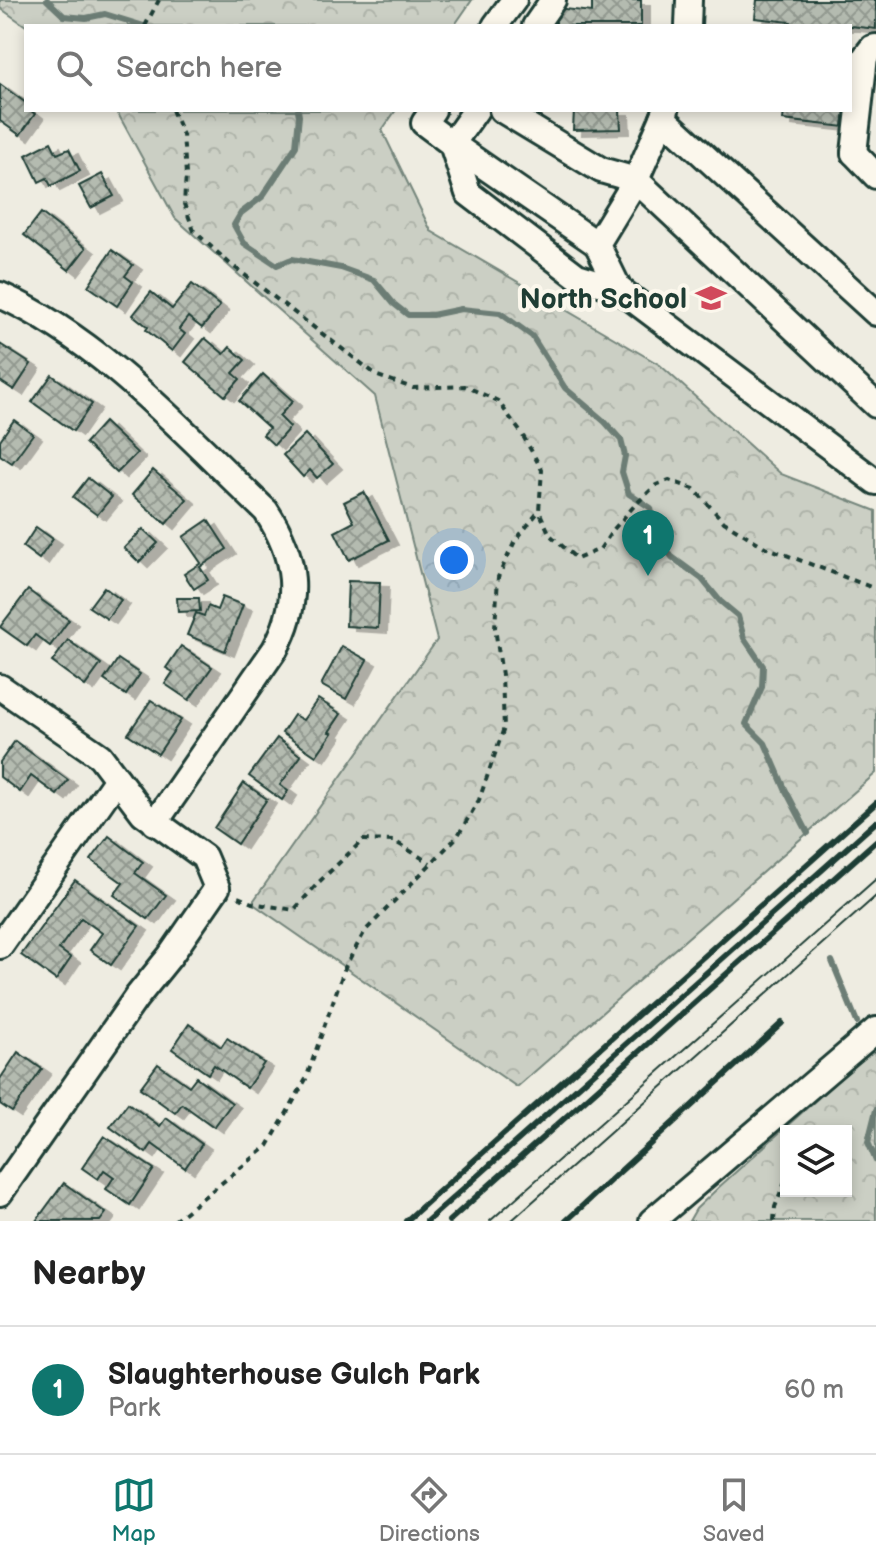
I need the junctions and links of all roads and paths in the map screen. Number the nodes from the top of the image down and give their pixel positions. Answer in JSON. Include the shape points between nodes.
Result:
{"nodes":[{"id":1,"x":159,"y":0,"type":"edge"},
{"id":2,"x":514,"y":0,"type":"edge"},
{"id":3,"x":553,"y":0,"type":"edge"},
{"id":4,"x":689,"y":0,"type":"edge"},
{"id":5,"x":146,"y":24,"type":"edge"},
{"id":6,"x":496,"y":24,"type":"edge"},
{"id":7,"x":536,"y":24,"type":"edge"},
{"id":8,"x":688,"y":24,"type":"edge"},
{"id":9,"x":876,"y":47,"type":"edge"},
{"id":10,"x":173,"y":112,"type":"edge"},
{"id":11,"x":432,"y":112,"type":"edge"},
{"id":12,"x":475,"y":112,"type":"edge"},
{"id":13,"x":505,"y":112,"type":"edge"},
{"id":14,"x":665,"y":114,"type":"edge"},
{"id":15,"x":452,"y":144,"type":"junction"},
{"id":16,"x":865,"y":154,"type":"edge"},
{"id":17,"x":876,"y":176,"type":"edge"},
{"id":18,"x":636,"y":180,"type":"junction"},
{"id":19,"x":597,"y":244,"type":"junction"},
{"id":20,"x":619,"y":289,"type":"junction"},
{"id":21,"x":0,"y":295,"type":"edge"},
{"id":22,"x":876,"y":313,"type":"edge"},
{"id":23,"x":876,"y":405,"type":"edge"},
{"id":24,"x":876,"y":482,"type":"edge"},
{"id":25,"x":539,"y":511,"type":"junction"},
{"id":26,"x":876,"y":589,"type":"edge"},
{"id":27,"x":0,"y":687,"type":"edge"},
{"id":28,"x":117,"y":779,"type":"junction"},
{"id":29,"x":155,"y":823,"type":"junction"},
{"id":30,"x":430,"y":863,"type":"junction"},
{"id":31,"x":217,"y":888,"type":"junction"},
{"id":32,"x":0,"y":946,"type":"edge"},
{"id":33,"x":876,"y":1030,"type":"edge"},
{"id":34,"x":0,"y":1193,"type":"edge"},
{"id":35,"x":780,"y":1195,"type":"edge"},
{"id":36,"x":654,"y":1220,"type":"edge"},
{"id":37,"x":174,"y":1221,"type":"edge"},
{"id":38,"x":774,"y":1221,"type":"edge"}],
"edges":[{"from":1,"to":5,"type":"path"},
{"from":2,"to":6,"type":"street"},
{"from":3,"to":7,"type":"street"},
{"from":4,"to":8,"type":"street"},
{"from":9,"to":16,"type":"street","via":[[865,57]]},
{"from":10,"to":25,"type":"path","via":[[183,135],[184,204],[194,231],[378,376],[413,388],[465,386],[498,401],[542,470]]},
{"from":11,"to":15,"type":"street","via":[[424,123]]},
{"from":12,"to":15,"type":"street"},
{"from":13,"to":18,"type":"street","via":[[601,170]]},
{"from":14,"to":18,"type":"street"},
{"from":14,"to":22,"type":"street"},
{"from":15,"to":19,"type":"street"},
{"from":15,"to":20,"type":"street","via":[[468,193],[577,276]]},
{"from":16,"to":17,"type":"street"},
{"from":18,"to":19,"type":"street"},
{"from":18,"to":23,"type":"street"},
{"from":19,"to":20,"type":"street"},
{"from":20,"to":24,"type":"street"},
{"from":21,"to":29,"type":"street","via":[[55,325],[133,384],[266,511],[288,554],[293,581],[282,636]]},
{"from":25,"to":26,"type":"path","via":[[550,535],[577,559],[600,549],[635,505],[669,480],[694,489],[724,522],[765,547]]},
{"from":25,"to":30,"type":"path","via":[[515,541],[498,577],[495,628],[504,728],[479,800],[457,837]]},
{"from":27,"to":28,"type":"street","via":[[100,756]]},
{"from":28,"to":29,"type":"street"},
{"from":28,"to":32,"type":"street"},
{"from":29,"to":31,"type":"street","via":[[204,857]]},
{"from":30,"to":31,"type":"path","via":[[394,841],[363,840],[294,910],[252,903]]},
{"from":30,"to":37,"type":"path","via":[[365,931],[345,967],[306,1079],[268,1146]]},
{"from":31,"to":34,"type":"street"},
{"from":33,"to":36,"type":"street"},
{"from":35,"to":38,"type":"path"}]}
